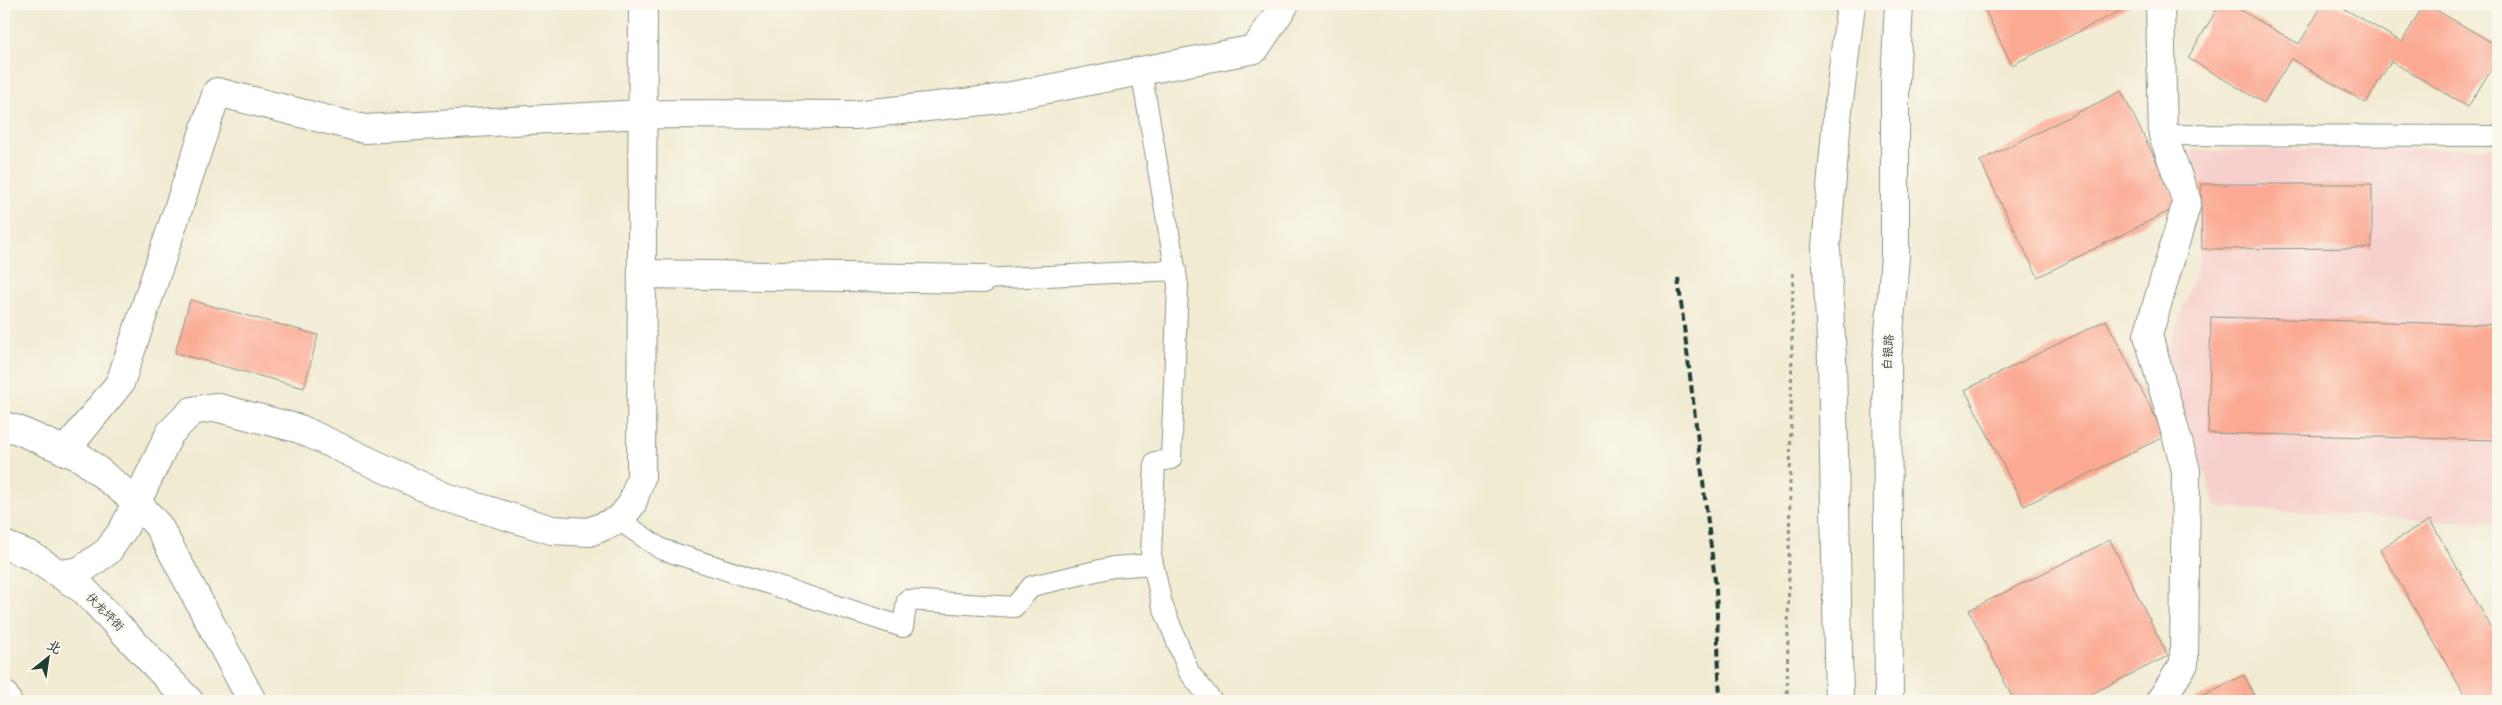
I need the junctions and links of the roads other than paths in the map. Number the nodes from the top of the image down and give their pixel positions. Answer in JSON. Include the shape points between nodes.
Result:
{"nodes":[{"id":1,"x":643,"y":4,"type":"edge"},
{"id":2,"x":1285,"y":4,"type":"edge"},
{"id":3,"x":1850,"y":4,"type":"edge"},
{"id":4,"x":1898,"y":4,"type":"edge"},
{"id":5,"x":2160,"y":4,"type":"edge"},
{"id":6,"x":1141,"y":70,"type":"junction"},
{"id":7,"x":642,"y":114,"type":"junction"},
{"id":8,"x":2163,"y":134,"type":"junction"},
{"id":9,"x":2498,"y":136,"type":"edge"},
{"id":10,"x":1176,"y":270,"type":"junction"},
{"id":11,"x":642,"y":274,"type":"junction"},
{"id":12,"x":983,"y":278,"type":"joint"},
{"id":13,"x":4,"y":426,"type":"edge"},
{"id":14,"x":65,"y":451,"type":"junction"},
{"id":15,"x":137,"y":502,"type":"junction"},
{"id":16,"x":619,"y":520,"type":"junction"},
{"id":17,"x":4,"y":545,"type":"edge"},
{"id":18,"x":1153,"y":564,"type":"junction"},
{"id":19,"x":60,"y":574,"type":"junction"},
{"id":20,"x":4,"y":695,"type":"edge"},
{"id":21,"x":7,"y":701,"type":"edge"},
{"id":22,"x":189,"y":701,"type":"edge"},
{"id":23,"x":252,"y":701,"type":"edge"},
{"id":24,"x":1212,"y":701,"type":"edge"},
{"id":25,"x":1839,"y":701,"type":"edge"},
{"id":26,"x":1889,"y":701,"type":"edge"},
{"id":27,"x":2160,"y":701,"type":"edge"}],
"edges":[{"from":1,"to":7,"type":"street"},
{"from":2,"to":6,"type":"street","via":[[1254,49]]},
{"from":3,"to":25,"type":"street","via":[[1826,247],[1832,359]]},
{"from":4,"to":26,"type":"street","name":"白银路","via":[[1895,256],[1887,360]]},
{"from":5,"to":8,"type":"street"},
{"from":6,"to":7,"type":"street","via":[[991,100],[856,115]]},
{"from":6,"to":10,"type":"lane"},
{"from":7,"to":11,"type":"street"},
{"from":7,"to":14,"type":"street","via":[[364,129],[217,92],[120,383]]},
{"from":8,"to":9,"type":"lane"},
{"from":8,"to":27,"type":"street","via":[[2187,202],[2148,335],[2186,470],[2184,664]]},
{"from":10,"to":12,"type":"lane"},
{"from":10,"to":18,"type":"lane","via":[[1171,459],[1156,462]]},
{"from":11,"to":12,"type":"street"},
{"from":11,"to":16,"type":"street","via":[[641,477],[632,504]]},
{"from":13,"to":14,"type":"street"},
{"from":14,"to":15,"type":"street","via":[[82,458]]},
{"from":15,"to":16,"type":"street","via":[[170,433],[192,411],[215,407],[300,429],[445,497],[552,530],[589,532]]},
{"from":15,"to":19,"type":"street","via":[[108,551],[80,571]]},
{"from":15,"to":23,"type":"street","via":[[159,527]]},
{"from":16,"to":18,"type":"lane","via":[[661,549],[903,627],[907,600],[1014,607],[1032,586],[1113,567]]},
{"from":17,"to":19,"type":"street","name":"伏龙坪街","via":[[32,556]]},
{"from":18,"to":24,"type":"lane","via":[[1162,604],[1189,672]]},
{"from":19,"to":22,"type":"street","name":"伏龙坪街","via":[[85,591]]},
{"from":20,"to":21,"type":"street"}]}
